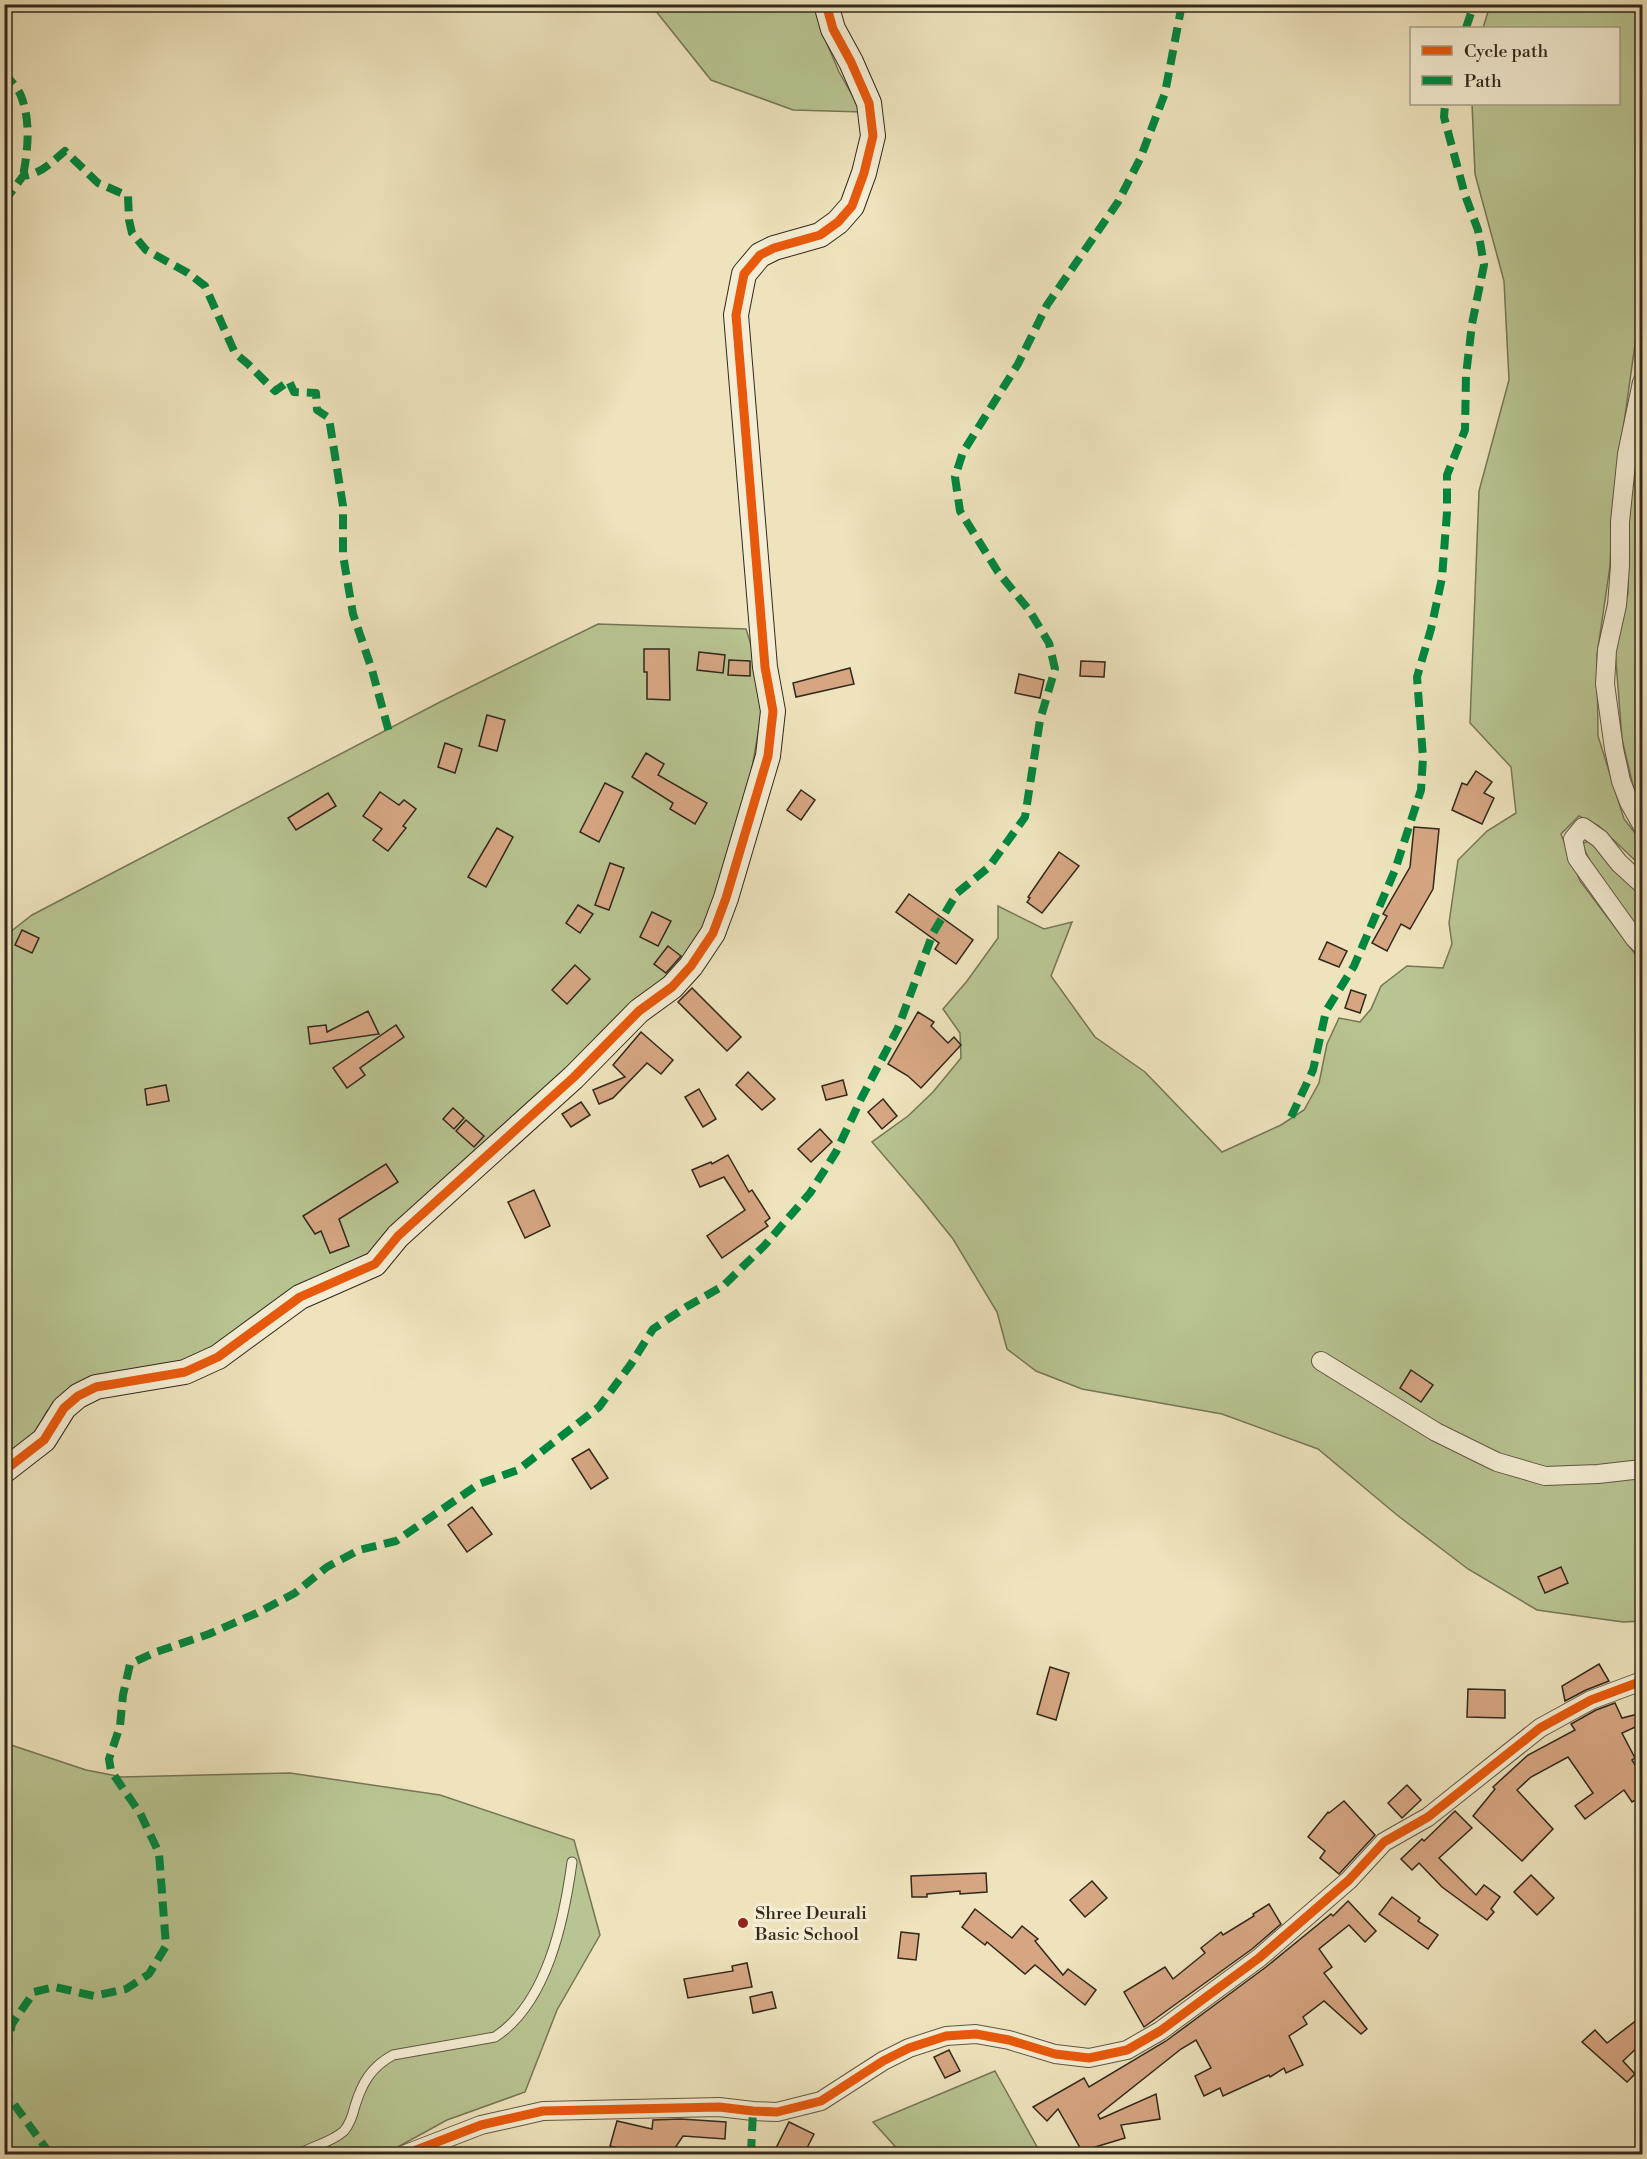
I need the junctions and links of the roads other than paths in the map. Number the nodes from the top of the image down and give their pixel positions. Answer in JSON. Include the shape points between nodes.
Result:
{"nodes":[{"id":1,"x":826,"y":4,"type":"edge"},
{"id":2,"x":1642,"y":382,"type":"edge"},
{"id":3,"x":1642,"y":825,"type":"edge"},
{"id":4,"x":1642,"y":884,"type":"edge"},
{"id":5,"x":1642,"y":946,"type":"edge"},
{"id":6,"x":1321,"y":1361,"type":"dead end"},
{"id":7,"x":1642,"y":1469,"type":"edge"},
{"id":8,"x":4,"y":1471,"type":"edge"},
{"id":9,"x":1642,"y":1682,"type":"edge"},
{"id":10,"x":572,"y":1862,"type":"dead end"},
{"id":11,"x":298,"y":2154,"type":"edge"},
{"id":12,"x":406,"y":2154,"type":"edge"}],
"edges":[{"from":1,"to":8,"type":"street","via":[[833,29],[869,103],[873,136],[852,206],[838,222],[820,235],[760,255],[744,274],[736,315],[765,667],[773,711],[768,756],[714,933],[672,987],[639,1011],[573,1077],[398,1236],[375,1264],[300,1297],[218,1357],[185,1372],[96,1387],[78,1396],[64,1408],[44,1440]]},
{"from":2,"to":3,"type":"street","via":[[1627,453],[1617,605],[1607,650],[1605,684],[1621,781]]},
{"from":4,"to":5,"type":"street","via":[[1600,838],[1583,827],[1573,839],[1577,858]]},
{"from":6,"to":7,"type":"street","via":[[1436,1432],[1497,1462],[1545,1476]]},
{"from":9,"to":12,"type":"street","via":[[1591,1700],[1540,1728],[1428,1817],[1384,1842],[1349,1880],[1259,1959],[1160,2031],[1127,2050],[1089,2058],[1055,2054],[976,2034],[946,2036],[883,2061],[821,2101],[777,2112],[719,2107],[543,2111],[482,2125]]},
{"from":10,"to":11,"type":"lane","via":[[567,1898],[541,1979],[524,2011],[509,2028],[495,2037],[393,2055],[380,2062],[368,2075],[345,2130]]}]}
